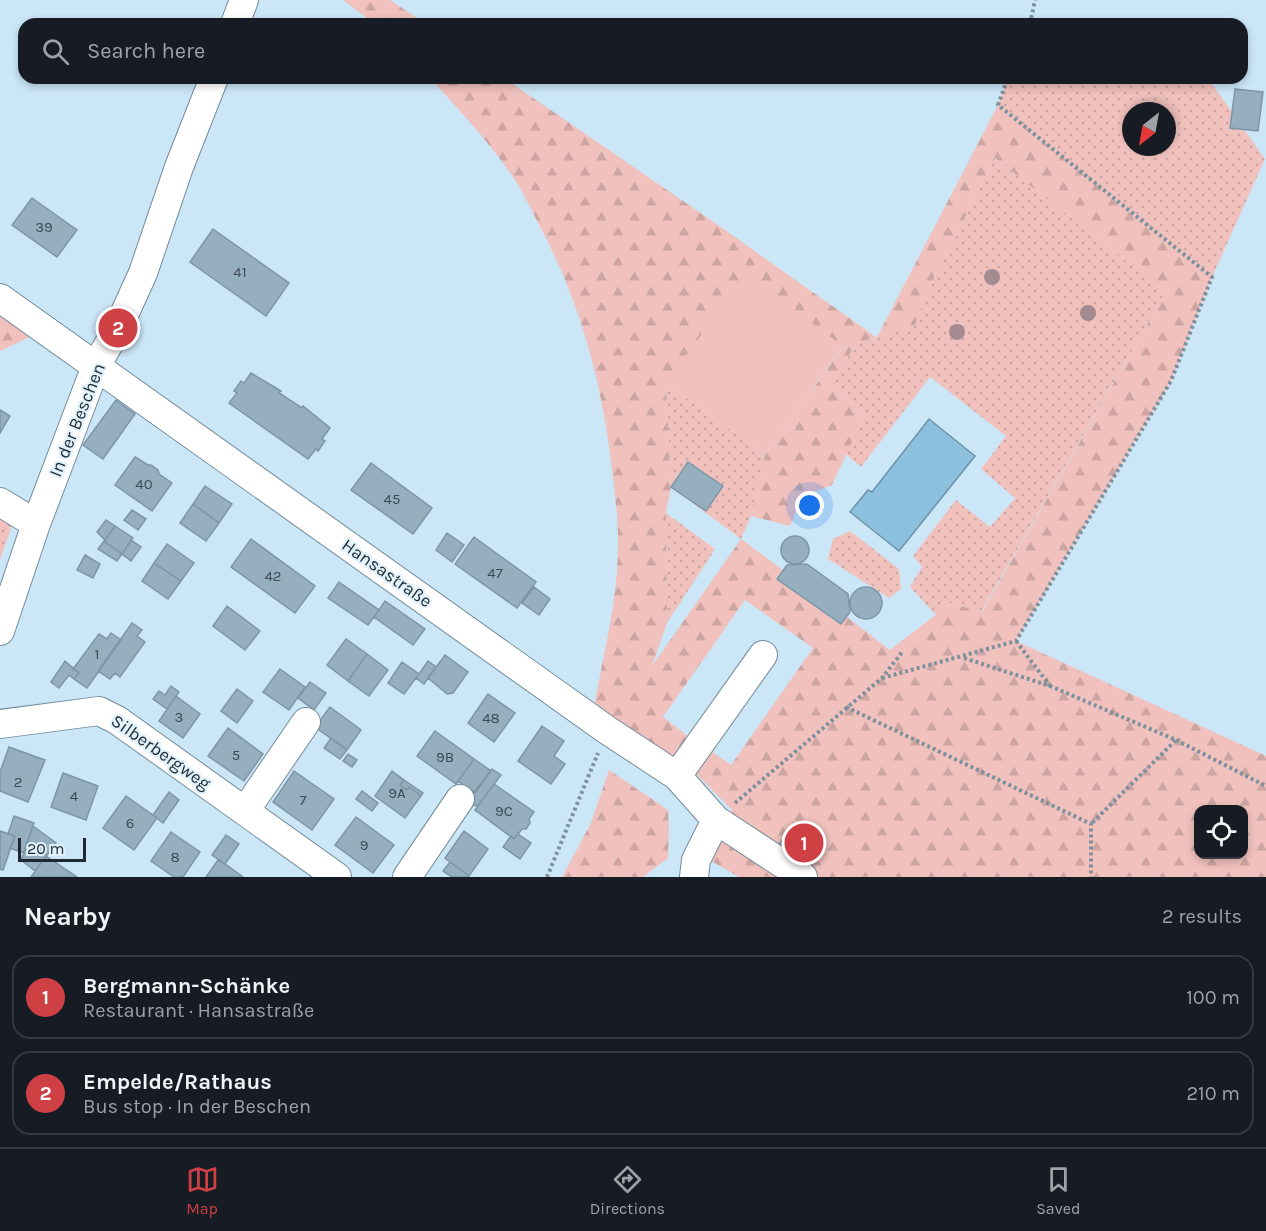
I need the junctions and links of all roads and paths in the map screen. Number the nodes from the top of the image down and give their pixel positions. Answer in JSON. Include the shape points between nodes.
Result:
{"nodes":[{"id":1,"x":244,"y":0,"type":"edge"},
{"id":2,"x":1035,"y":0,"type":"edge"},
{"id":3,"x":237,"y":18,"type":"edge"},
{"id":4,"x":1031,"y":18,"type":"edge"},
{"id":5,"x":212,"y":84,"type":"edge"},
{"id":6,"x":1006,"y":84,"type":"edge"},
{"id":7,"x":0,"y":298,"type":"edge"},
{"id":8,"x":96,"y":366,"type":"junction"},
{"id":9,"x":0,"y":502,"type":"edge"},
{"id":10,"x":36,"y":524,"type":"junction"},
{"id":11,"x":3,"y":612,"type":"edge"},
{"id":12,"x":1016,"y":641,"type":"junction"},
{"id":13,"x":903,"y":651,"type":"dead end"},
{"id":14,"x":763,"y":655,"type":"dead end"},
{"id":15,"x":962,"y":657,"type":"junction"},
{"id":16,"x":882,"y":678,"type":"junction"},
{"id":17,"x":1050,"y":686,"type":"junction"},
{"id":18,"x":846,"y":707,"type":"junction"},
{"id":19,"x":306,"y":722,"type":"dead end"},
{"id":20,"x":0,"y":724,"type":"edge"},
{"id":21,"x":607,"y":730,"type":"junction"},
{"id":22,"x":1176,"y":740,"type":"junction"},
{"id":23,"x":677,"y":776,"type":"junction"},
{"id":24,"x":1266,"y":786,"type":"edge"},
{"id":25,"x":460,"y":799,"type":"dead end"},
{"id":26,"x":245,"y":811,"type":"junction"},
{"id":27,"x":716,"y":820,"type":"junction"},
{"id":28,"x":1090,"y":824,"type":"junction"},
{"id":29,"x":337,"y":877,"type":"edge"},
{"id":30,"x":407,"y":877,"type":"edge"},
{"id":31,"x":547,"y":877,"type":"edge"},
{"id":32,"x":694,"y":877,"type":"edge"},
{"id":33,"x":803,"y":877,"type":"edge"},
{"id":34,"x":1090,"y":877,"type":"edge"}],
"edges":[{"from":1,"to":3,"type":"street"},
{"from":2,"to":4,"type":"path"},
{"from":5,"to":8,"type":"street","name":"In der Beschen","via":[[143,273]]},
{"from":6,"to":12,"type":"path","via":[[998,105],[1212,278],[1171,381]]},
{"from":7,"to":8,"type":"street","name":"Hansastraße"},
{"from":8,"to":10,"type":"street","name":"In der Beschen"},
{"from":8,"to":21,"type":"street","name":"Hansastraße"},
{"from":9,"to":10,"type":"street"},
{"from":10,"to":11,"type":"street","name":"In der Beschen"},
{"from":12,"to":15,"type":"path"},
{"from":12,"to":17,"type":"path"},
{"from":13,"to":16,"type":"path"},
{"from":14,"to":23,"type":"street"},
{"from":15,"to":16,"type":"path"},
{"from":15,"to":17,"type":"path"},
{"from":16,"to":18,"type":"path"},
{"from":17,"to":22,"type":"path"},
{"from":18,"to":27,"type":"path"},
{"from":18,"to":28,"type":"path"},
{"from":19,"to":26,"type":"street"},
{"from":20,"to":26,"type":"street","name":"Silberbergweg","via":[[99,711]]},
{"from":21,"to":23,"type":"street","name":"Hansastraße"},
{"from":21,"to":31,"type":"path"},
{"from":22,"to":24,"type":"path"},
{"from":22,"to":28,"type":"path"},
{"from":23,"to":27,"type":"street","name":"Hansastraße"},
{"from":25,"to":30,"type":"street"},
{"from":26,"to":29,"type":"street","name":"Silberbergweg"},
{"from":27,"to":32,"type":"street","via":[[696,860]]},
{"from":27,"to":33,"type":"street","name":"Hansastraße"},
{"from":28,"to":34,"type":"path"}]}
